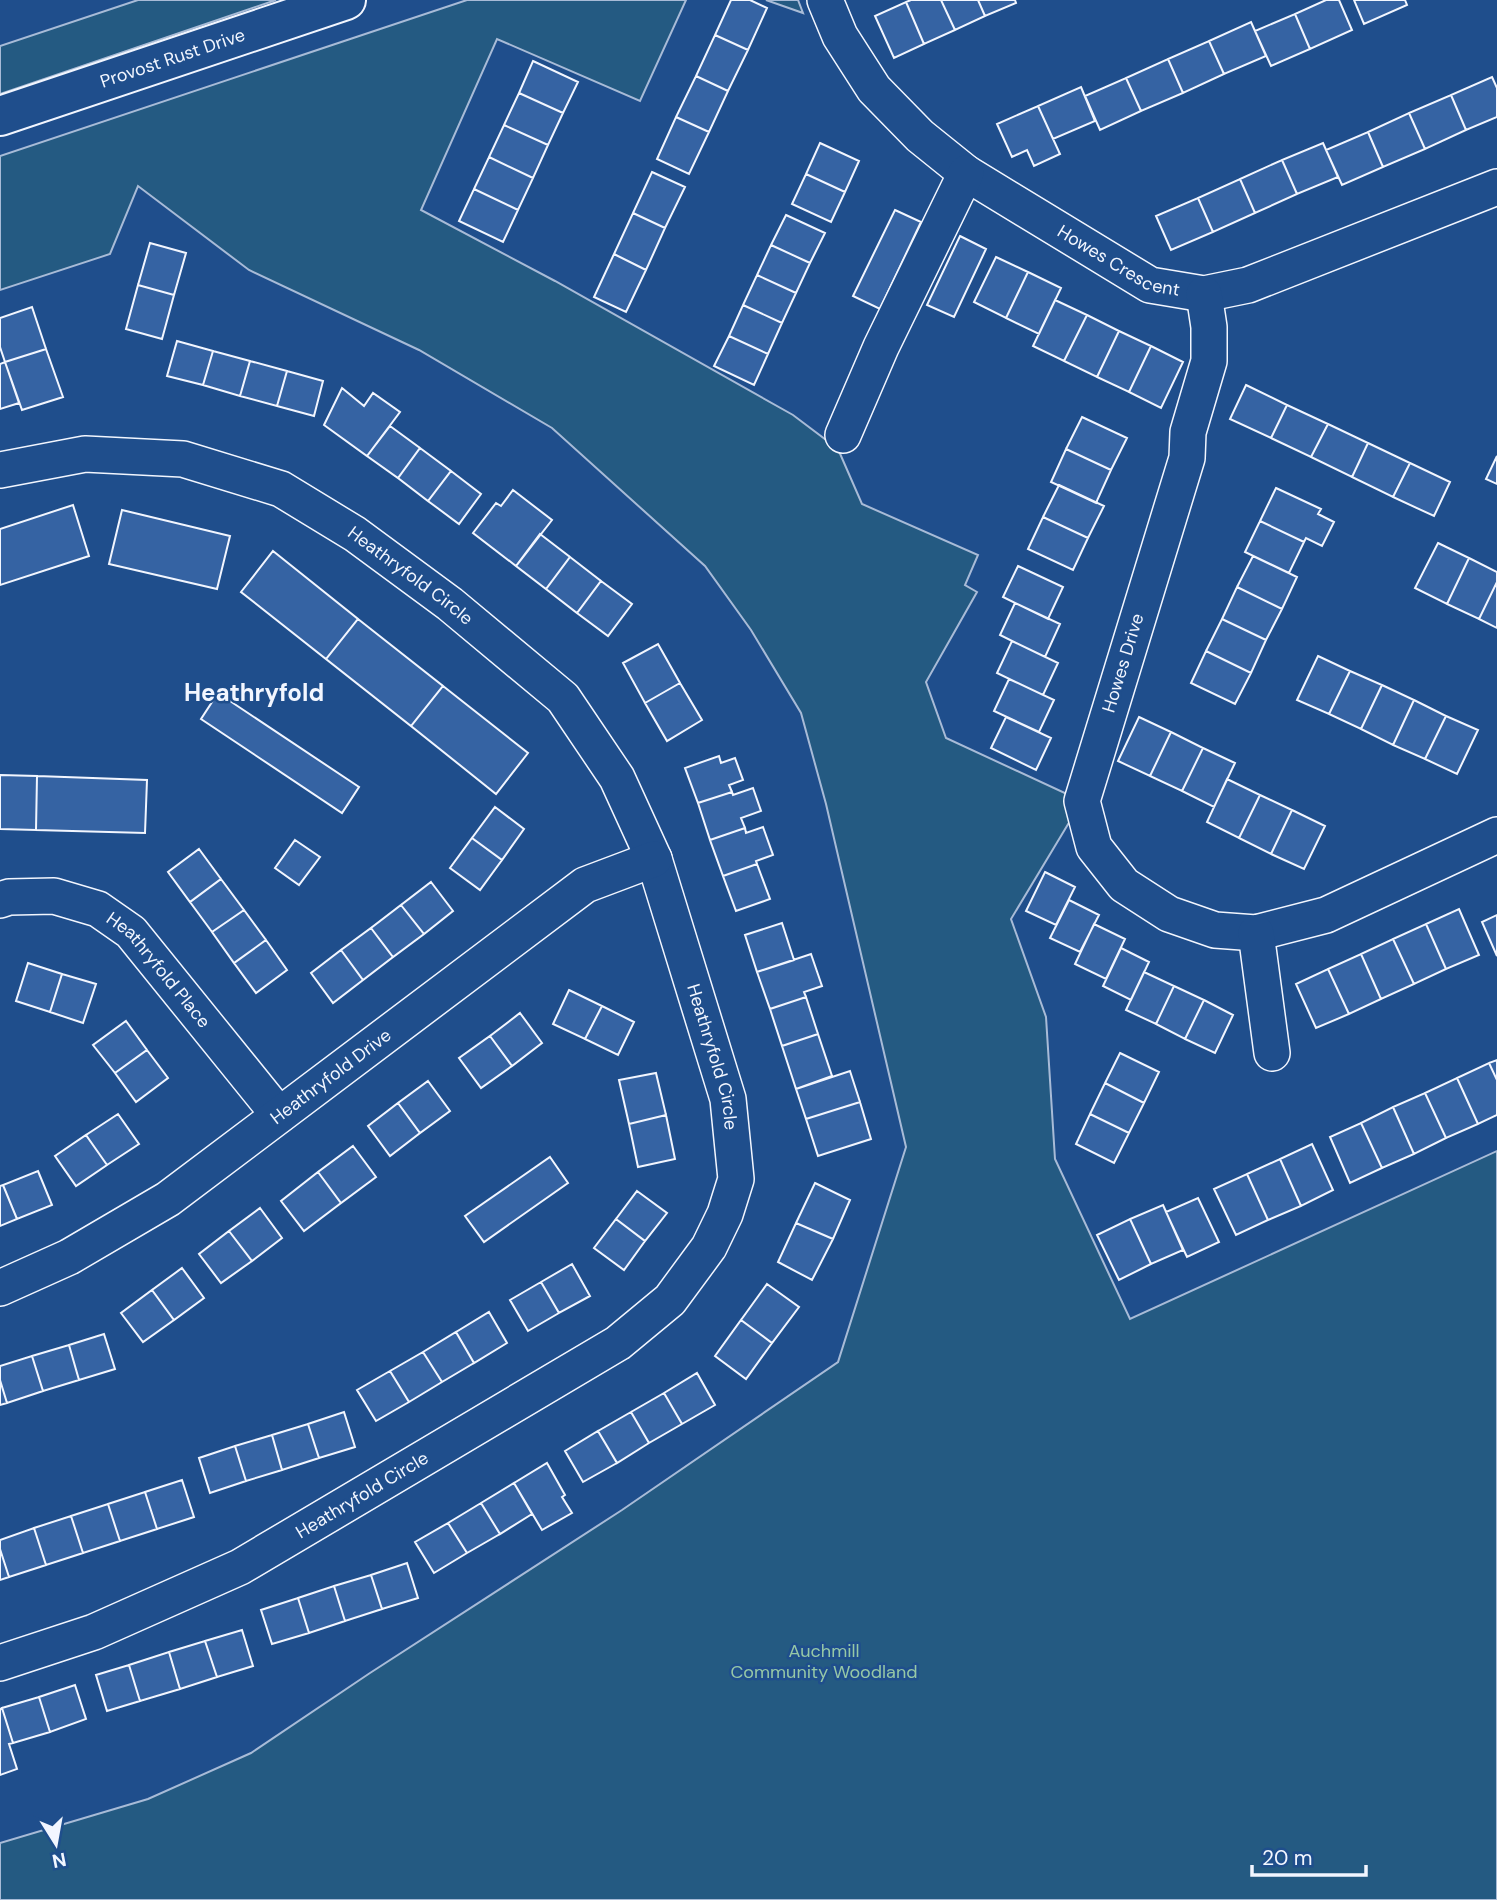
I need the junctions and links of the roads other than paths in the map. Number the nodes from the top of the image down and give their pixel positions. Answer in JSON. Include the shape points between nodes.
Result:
{"nodes":[{"id":1,"x":346,"y":0,"type":"edge"},
{"id":2,"x":825,"y":0,"type":"edge"},
{"id":3,"x":0,"y":116,"type":"edge"},
{"id":4,"x":966,"y":173,"type":"junction"},
{"id":5,"x":1497,"y":187,"type":"edge"},
{"id":6,"x":1204,"y":294,"type":"junction"},
{"id":7,"x":843,"y":435,"type":"dead end"},
{"id":8,"x":0,"y":470,"type":"edge"},
{"id":9,"x":1497,"y":835,"type":"edge"},
{"id":10,"x":654,"y":859,"type":"junction"},
{"id":11,"x":0,"y":900,"type":"edge"},
{"id":12,"x":1256,"y":933,"type":"junction"},
{"id":13,"x":1272,"y":1053,"type":"dead end"},
{"id":14,"x":278,"y":1115,"type":"junction"},
{"id":15,"x":0,"y":1288,"type":"edge"},
{"id":16,"x":0,"y":1663,"type":"edge"}],
"edges":[{"from":1,"to":3,"type":"street","name":"Provost Rust Drive"},
{"from":2,"to":4,"type":"street","name":"Howes Crescent","via":[[839,36],[874,89],[920,136]]},
{"from":4,"to":6,"type":"street","name":"Howes Crescent","via":[[1150,285]]},
{"from":4,"to":7,"type":"street"},
{"from":5,"to":6,"type":"street","name":"Howes Crescent","via":[[1248,285]]},
{"from":6,"to":12,"type":"street","name":"Howes Drive","via":[[1209,361],[1188,432],[1187,458],[1082,800],[1094,847],[1124,885],[1169,914],[1215,930]]},
{"from":8,"to":10,"type":"street","name":"Heathryfold Circle","via":[[85,454],[183,459],[281,489],[355,534],[450,604],[563,698],[617,778]]},
{"from":9,"to":12,"type":"street","name":"Howes Drive","via":[[1325,915]]},
{"from":10,"to":14,"type":"street","name":"Heathryfold Drive","via":[[584,885]]},
{"from":10,"to":16,"type":"street","name":"Heathryfold Circle","via":[[728,1099],[736,1179],[709,1247],[670,1300],[618,1343],[240,1567],[94,1632]]},
{"from":11,"to":14,"type":"street","name":"Heathryfold Place","via":[[54,895],[98,909],[131,932]]},
{"from":12,"to":13,"type":"street"},
{"from":14,"to":15,"type":"street","name":"Heathryfold Drive","via":[[168,1199],[69,1257]]}]}
